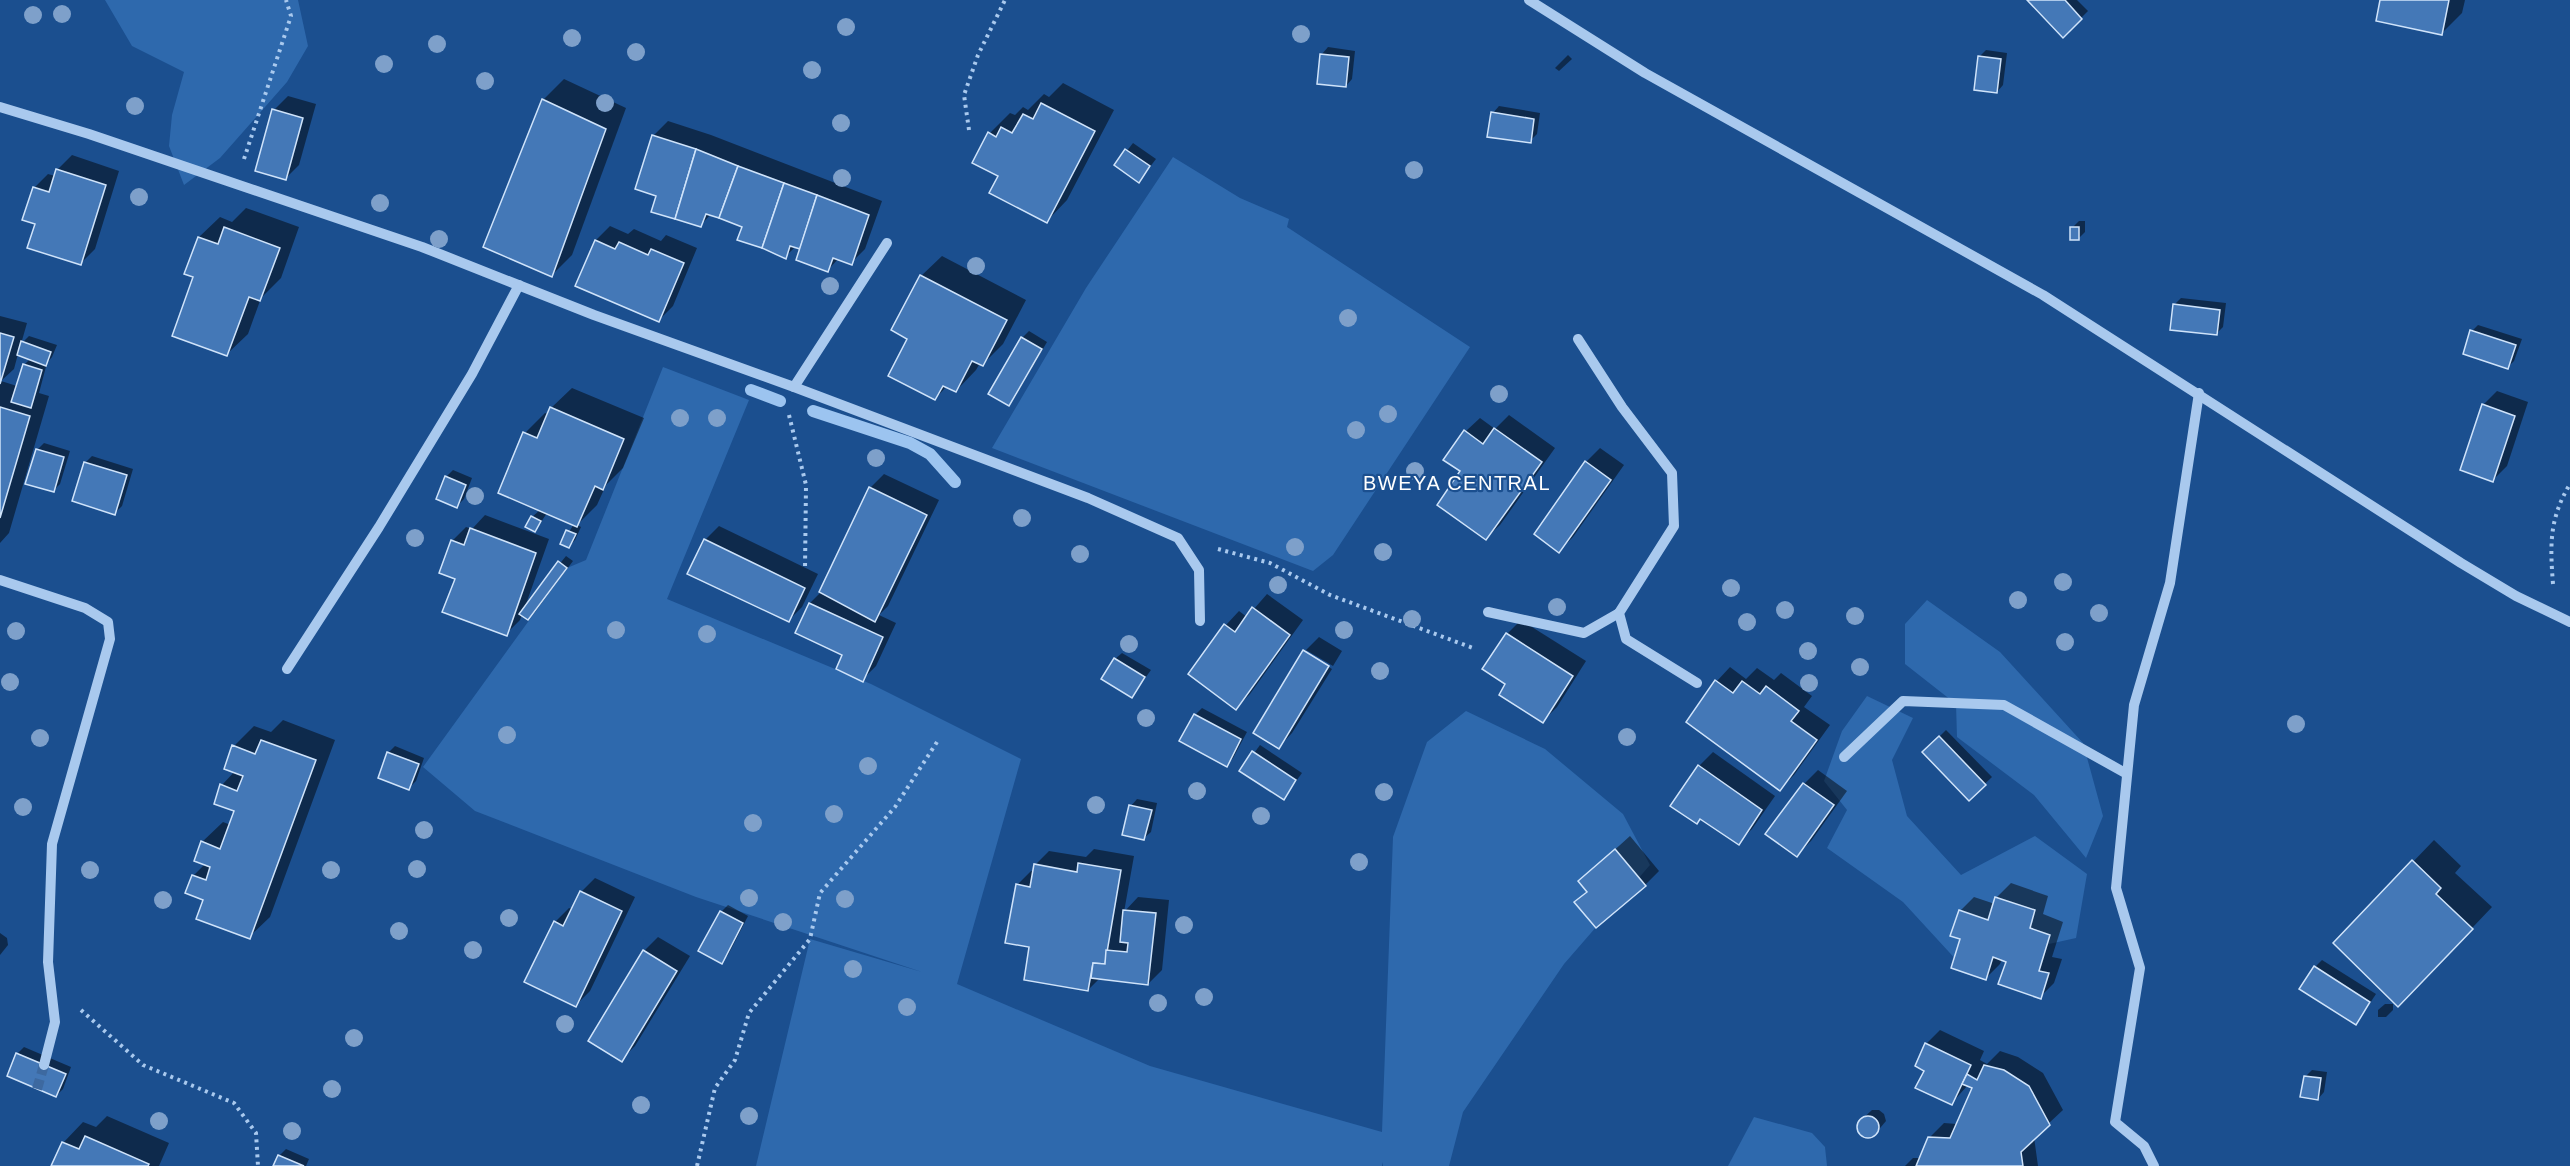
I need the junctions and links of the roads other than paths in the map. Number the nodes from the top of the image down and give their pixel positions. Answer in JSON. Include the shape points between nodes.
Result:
{"nodes":[{"id":1,"x":1529,"y":0,"type":"edge"},
{"id":2,"x":0,"y":107,"type":"edge"},
{"id":3,"x":887,"y":243,"type":"dead end"},
{"id":4,"x":519,"y":285,"type":"junction"},
{"id":5,"x":1578,"y":339,"type":"dead end"},
{"id":6,"x":794,"y":387,"type":"junction"},
{"id":7,"x":2199,"y":393,"type":"junction"},
{"id":8,"x":0,"y":580,"type":"edge"},
{"id":9,"x":1488,"y":612,"type":"dead end"},
{"id":10,"x":1619,"y":613,"type":"junction"},
{"id":11,"x":1200,"y":621,"type":"dead end"},
{"id":12,"x":2570,"y":622,"type":"edge"},
{"id":13,"x":287,"y":669,"type":"dead end"},
{"id":14,"x":1697,"y":683,"type":"dead end"},
{"id":15,"x":1844,"y":757,"type":"dead end"},
{"id":16,"x":2127,"y":774,"type":"junction"},
{"id":17,"x":44,"y":1065,"type":"tunnel mouth"},
{"id":18,"x":2154,"y":1166,"type":"edge"}],
"edges":[{"from":1,"to":7,"type":"street","via":[[1645,73],[2043,295]]},
{"from":2,"to":4,"type":"street","via":[[422,247]]},
{"from":3,"to":6,"type":"street"},
{"from":4,"to":6,"type":"street"},
{"from":4,"to":13,"type":"street","via":[[472,374]]},
{"from":5,"to":10,"type":"street","via":[[1622,407],[1672,473],[1674,526]]},
{"from":6,"to":11,"type":"street","via":[[1089,498],[1178,538],[1199,570]]},
{"from":7,"to":12,"type":"street","via":[[2461,563]]},
{"from":7,"to":16,"type":"street","via":[[2170,583],[2134,705]]},
{"from":8,"to":17,"type":"street","via":[[85,608],[108,622],[110,639],[52,844],[48,962],[55,1022]]},
{"from":9,"to":10,"type":"street","via":[[1584,633]]},
{"from":10,"to":14,"type":"street","via":[[1626,639]]},
{"from":15,"to":16,"type":"street","via":[[1903,701],[2004,705]]},
{"from":16,"to":18,"type":"street","via":[[2116,888],[2140,968],[2115,1122],[2144,1146]]}]}
